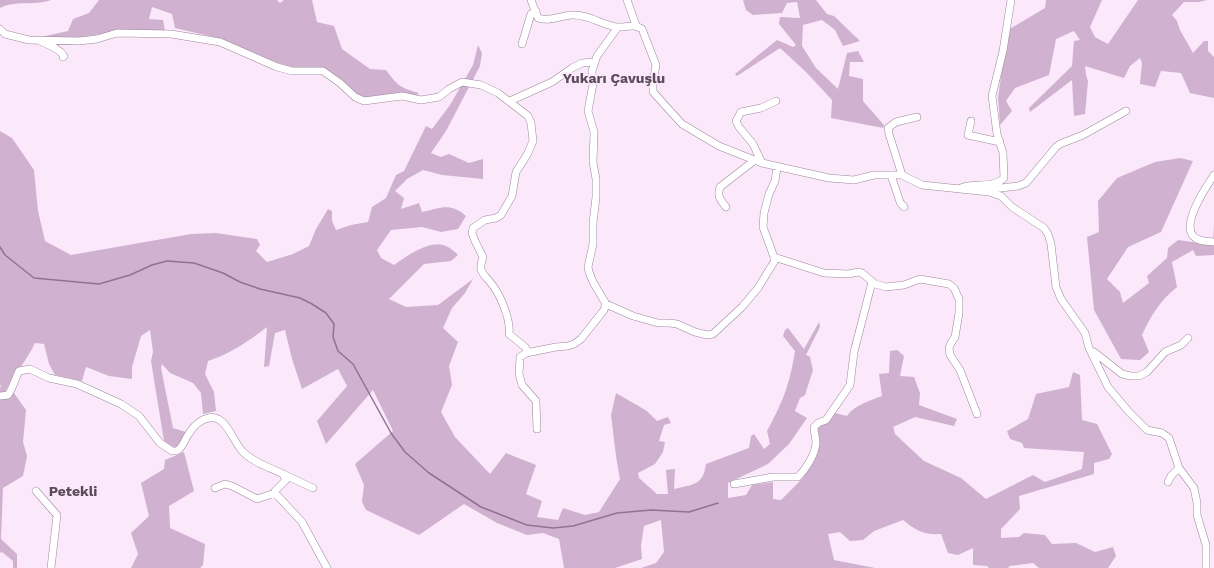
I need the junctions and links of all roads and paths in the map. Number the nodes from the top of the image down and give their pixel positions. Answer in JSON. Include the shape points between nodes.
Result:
{"nodes":[{"id":1,"x":531,"y":0,"type":"edge"},
{"id":2,"x":627,"y":0,"type":"edge"},
{"id":3,"x":1011,"y":0,"type":"edge"},
{"id":4,"x":536,"y":12,"type":"junction"},
{"id":5,"x":636,"y":25,"type":"junction"},
{"id":6,"x":618,"y":27,"type":"junction"},
{"id":7,"x":0,"y":29,"type":"edge"},
{"id":8,"x":36,"y":40,"type":"junction"},
{"id":9,"x":522,"y":44,"type":"dead end"},
{"id":10,"x":63,"y":57,"type":"dead end"},
{"id":11,"x":595,"y":62,"type":"junction"},
{"id":12,"x":510,"y":101,"type":"junction"},
{"id":13,"x":776,"y":101,"type":"dead end"},
{"id":14,"x":1126,"y":111,"type":"dead end"},
{"id":15,"x":917,"y":117,"type":"dead end"},
{"id":16,"x":971,"y":121,"type":"dead end"},
{"id":17,"x":1000,"y":142,"type":"junction"},
{"id":18,"x":755,"y":160,"type":"junction"},
{"id":19,"x":762,"y":163,"type":"junction"},
{"id":20,"x":777,"y":167,"type":"junction"},
{"id":21,"x":891,"y":175,"type":"junction"},
{"id":22,"x":902,"y":175,"type":"junction"},
{"id":23,"x":1214,"y":175,"type":"edge"},
{"id":24,"x":959,"y":189,"type":"junction"},
{"id":25,"x":974,"y":191,"type":"junction"},
{"id":26,"x":726,"y":207,"type":"dead end"},
{"id":27,"x":904,"y":207,"type":"dead end"},
{"id":28,"x":1214,"y":242,"type":"edge"},
{"id":29,"x":774,"y":257,"type":"junction"},
{"id":30,"x":872,"y":282,"type":"junction"},
{"id":31,"x":606,"y":304,"type":"junction"},
{"id":32,"x":1188,"y":338,"type":"dead end"},
{"id":33,"x":1090,"y":348,"type":"junction"},
{"id":34,"x":528,"y":352,"type":"junction"},
{"id":35,"x":0,"y":396,"type":"edge"},
{"id":36,"x":977,"y":414,"type":"dead end"},
{"id":37,"x":537,"y":429,"type":"dead end"},
{"id":38,"x":1179,"y":468,"type":"junction"},
{"id":39,"x":283,"y":474,"type":"junction"},
{"id":40,"x":1168,"y":482,"type":"dead end"},
{"id":41,"x":734,"y":484,"type":"dead end"},
{"id":42,"x":215,"y":488,"type":"dead end"},
{"id":43,"x":313,"y":488,"type":"dead end"},
{"id":44,"x":36,"y":491,"type":"dead end"},
{"id":45,"x":275,"y":493,"type":"junction"},
{"id":46,"x":51,"y":568,"type":"edge"},
{"id":47,"x":327,"y":568,"type":"edge"},
{"id":48,"x":1206,"y":568,"type":"edge"}],
"edges":[{"from":1,"to":4,"type":"street"},
{"from":2,"to":5,"type":"street"},
{"from":3,"to":17,"type":"street","via":[[1003,51],[992,96]]},
{"from":4,"to":6,"type":"street","via":[[538,18],[544,20],[572,15]]},
{"from":4,"to":9,"type":"street","via":[[531,14]]},
{"from":5,"to":6,"type":"street"},
{"from":5,"to":18,"type":"street","via":[[642,29],[656,65],[653,92],[682,124],[719,146]]},
{"from":6,"to":11,"type":"street"},
{"from":7,"to":8,"type":"street","via":[[5,34]]},
{"from":8,"to":10,"type":"street","via":[[56,48],[62,52]]},
{"from":8,"to":12,"type":"street","via":[[79,41],[117,33],[171,34],[220,42],[292,72],[323,71],[355,97],[364,101],[402,96],[421,100],[439,97],[462,82],[481,85]]},
{"from":11,"to":12,"type":"street","via":[[582,63],[552,82]]},
{"from":11,"to":31,"type":"street","via":[[588,111],[594,132],[596,197],[593,244],[588,266],[593,282]]},
{"from":12,"to":34,"type":"street","via":[[528,116],[533,141],[516,172],[512,196],[501,215],[485,220],[473,228],[472,233],[484,257],[481,270],[491,282],[506,312],[509,334]]},
{"from":13,"to":19,"type":"street","via":[[762,108],[741,112],[736,121],[753,144]]},
{"from":14,"to":25,"type":"street","via":[[1083,135],[1060,144],[1026,183]]},
{"from":15,"to":22,"type":"street","via":[[896,122],[888,128]]},
{"from":16,"to":17,"type":"street","via":[[968,135],[981,135]]},
{"from":17,"to":24,"type":"street","via":[[1004,178],[994,183]]},
{"from":18,"to":19,"type":"street"},
{"from":18,"to":26,"type":"street","via":[[720,187],[718,194]]},
{"from":19,"to":20,"type":"street"},
{"from":20,"to":21,"type":"street","via":[[828,178],[854,180],[874,174]]},
{"from":20,"to":29,"type":"street","via":[[764,213],[763,227]]},
{"from":21,"to":22,"type":"street"},
{"from":21,"to":27,"type":"street"},
{"from":22,"to":24,"type":"street","via":[[922,185]]},
{"from":23,"to":28,"type":"street","via":[[1193,213],[1190,228],[1193,236],[1202,241]]},
{"from":24,"to":25,"type":"street"},
{"from":25,"to":33,"type":"street","via":[[1001,196],[1044,228],[1051,244],[1056,287],[1085,333]]},
{"from":29,"to":30,"type":"street","via":[[824,273],[859,272]]},
{"from":29,"to":31,"type":"street","via":[[774,262],[758,288],[713,334],[707,335],[677,324],[658,323],[632,316]]},
{"from":30,"to":36,"type":"street","via":[[886,287],[904,285],[920,279],[949,284],[954,288],[959,299],[959,313],[955,338],[949,348],[950,356],[960,370]]},
{"from":30,"to":41,"type":"street","via":[[854,352],[850,385],[826,420],[814,427],[816,443],[803,472],[798,477],[773,477]]},
{"from":31,"to":34,"type":"street","via":[[604,310],[574,344]]},
{"from":32,"to":33,"type":"street","via":[[1182,345],[1165,352],[1148,372],[1139,376],[1122,374]]},
{"from":33,"to":38,"type":"street","via":[[1108,387],[1129,412],[1147,430],[1162,433],[1169,438]]},
{"from":34,"to":37,"type":"street","via":[[520,357],[519,374],[522,385],[536,401]]},
{"from":35,"to":39,"type":"street","via":[[8,395],[20,371],[30,369],[49,378],[77,384],[121,404],[139,416],[160,443],[172,451],[181,447],[200,421],[215,418],[228,427],[242,451],[260,464]]},
{"from":38,"to":40,"type":"street"},
{"from":38,"to":48,"type":"street","via":[[1194,488],[1197,515],[1206,545]]},
{"from":39,"to":43,"type":"street"},
{"from":39,"to":45,"type":"street","via":[[286,480]]},
{"from":42,"to":45,"type":"street","via":[[225,484],[257,499]]},
{"from":44,"to":46,"type":"street","via":[[57,515]]},
{"from":45,"to":47,"type":"street","via":[[302,522]]}]}
